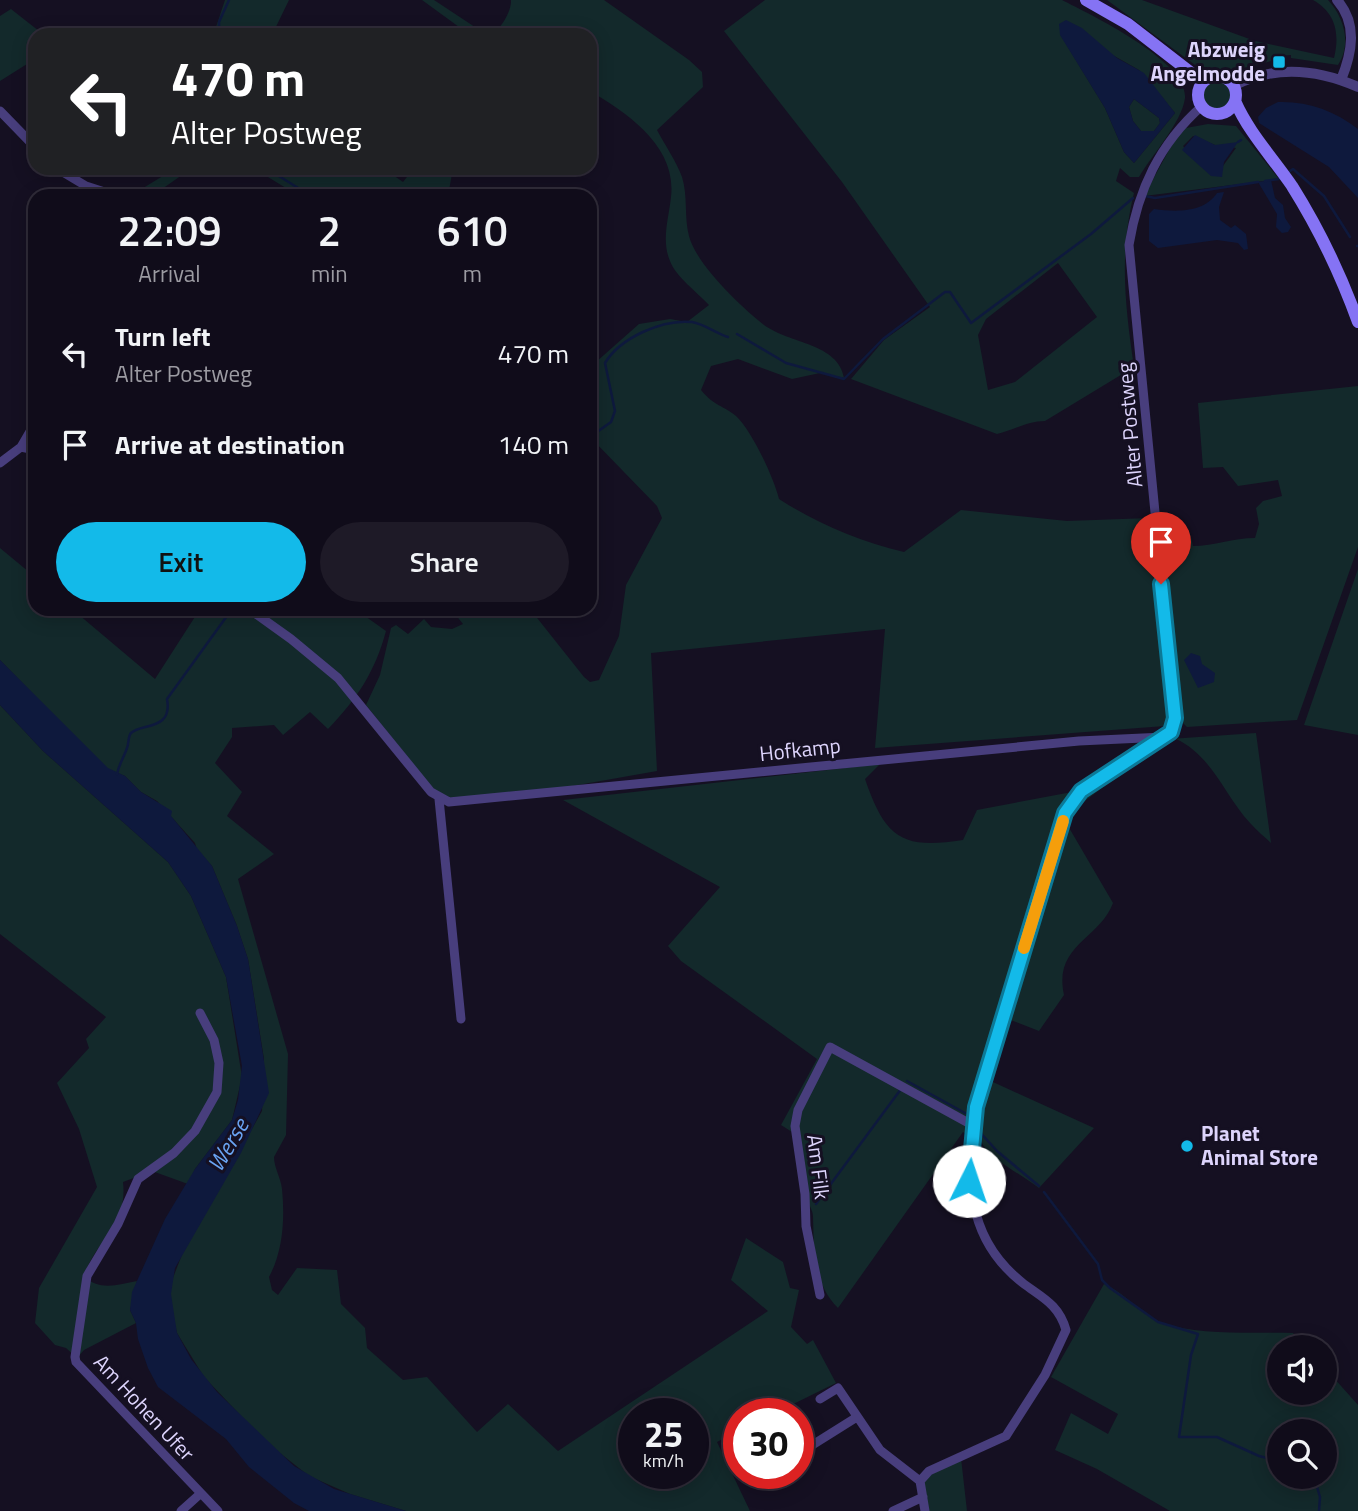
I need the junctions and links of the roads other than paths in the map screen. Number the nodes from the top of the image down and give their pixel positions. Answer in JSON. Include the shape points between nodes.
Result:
{"nodes":[{"id":1,"x":1086,"y":0,"type":"edge"},
{"id":2,"x":1337,"y":0,"type":"edge"},
{"id":3,"x":1341,"y":80,"type":"junction"},
{"id":4,"x":1203,"y":82,"type":"junction"},
{"id":5,"x":1233,"y":86,"type":"junction"},
{"id":6,"x":1358,"y":88,"type":"edge"},
{"id":7,"x":1234,"y":102,"type":"junction"},
{"id":8,"x":1202,"y":106,"type":"junction"},
{"id":9,"x":0,"y":111,"type":"edge"},
{"id":10,"x":1223,"y":113,"type":"junction"},
{"id":11,"x":1250,"y":130,"type":"junction"},
{"id":12,"x":28,"y":140,"type":"edge"},
{"id":13,"x":68,"y":175,"type":"edge"},
{"id":14,"x":95,"y":189,"type":"edge"},
{"id":15,"x":1358,"y":322,"type":"edge"},
{"id":16,"x":28,"y":434,"type":"edge"},
{"id":17,"x":20,"y":447,"type":"junction"},
{"id":18,"x":28,"y":449,"type":"edge"},
{"id":19,"x":0,"y":463,"type":"edge"},
{"id":20,"x":258,"y":616,"type":"edge"},
{"id":21,"x":1166,"y":737,"type":"junction"},
{"id":22,"x":439,"y":799,"type":"junction"},
{"id":23,"x":200,"y":1013,"type":"dead end"},
{"id":24,"x":461,"y":1019,"type":"dead end"},
{"id":25,"x":974,"y":1126,"type":"junction"},
{"id":26,"x":821,"y":1295,"type":"dead end"},
{"id":27,"x":820,"y":1399,"type":"dead end"},
{"id":28,"x":857,"y":1418,"type":"junction"},
{"id":29,"x":814,"y":1444,"type":"edge"},
{"id":30,"x":920,"y":1481,"type":"junction"},
{"id":31,"x":201,"y":1493,"type":"junction"},
{"id":32,"x":923,"y":1497,"type":"junction"},
{"id":33,"x":181,"y":1511,"type":"edge"},
{"id":34,"x":218,"y":1511,"type":"edge"},
{"id":35,"x":893,"y":1511,"type":"edge"},
{"id":36,"x":925,"y":1511,"type":"edge"}],
"edges":[{"from":1,"to":4,"type":"main road","via":[[1128,24]]},
{"from":2,"to":3,"type":"street","via":[[1352,35]]},
{"from":3,"to":5,"type":"street","via":[[1292,71],[1252,77]]},
{"from":3,"to":6,"type":"street"},
{"from":4,"to":5,"type":"main road","via":[[1219,76]]},
{"from":4,"to":8,"type":"main road","via":[[1198,94]]},
{"from":5,"to":7,"type":"main road"},
{"from":7,"to":10,"type":"main road"},
{"from":7,"to":11,"type":"main road"},
{"from":8,"to":10,"type":"main road","via":[[1211,113]]},
{"from":8,"to":21,"type":"street","name":"Alter Postweg","via":[[1157,159],[1134,214],[1129,245],[1175,718]]},
{"from":9,"to":12,"type":"street"},
{"from":10,"to":11,"type":"main road"},
{"from":11,"to":15,"type":"main road","via":[[1304,206]]},
{"from":13,"to":14,"type":"street"},
{"from":16,"to":17,"type":"street"},
{"from":17,"to":18,"type":"street"},
{"from":17,"to":19,"type":"street"},
{"from":20,"to":22,"type":"street","via":[[338,678]]},
{"from":21,"to":22,"type":"street","name":"Hofkamp","via":[[1026,746],[472,801]]},
{"from":21,"to":25,"type":"street","via":[[1081,791],[1065,813]]},
{"from":22,"to":24,"type":"street"},
{"from":23,"to":31,"type":"street","name":"Am Hohen Ufer","via":[[219,1063],[217,1092],[195,1131],[138,1179],[87,1276],[75,1357]]},
{"from":25,"to":26,"type":"street","name":"Am Filk","via":[[830,1047],[798,1110],[795,1126],[806,1226]]},
{"from":25,"to":30,"type":"street","via":[[969,1181],[973,1209],[1002,1265],[1056,1306],[1066,1330],[1045,1375],[1006,1436],[929,1471]]},
{"from":27,"to":28,"type":"street","via":[[838,1388]]},
{"from":28,"to":29,"type":"street"},
{"from":28,"to":30,"type":"street","via":[[880,1450]]},
{"from":30,"to":32,"type":"street"},
{"from":31,"to":33,"type":"street"},
{"from":31,"to":34,"type":"street","name":"Am Hohen Ufer"},
{"from":32,"to":35,"type":"street"},
{"from":32,"to":36,"type":"street"}]}
